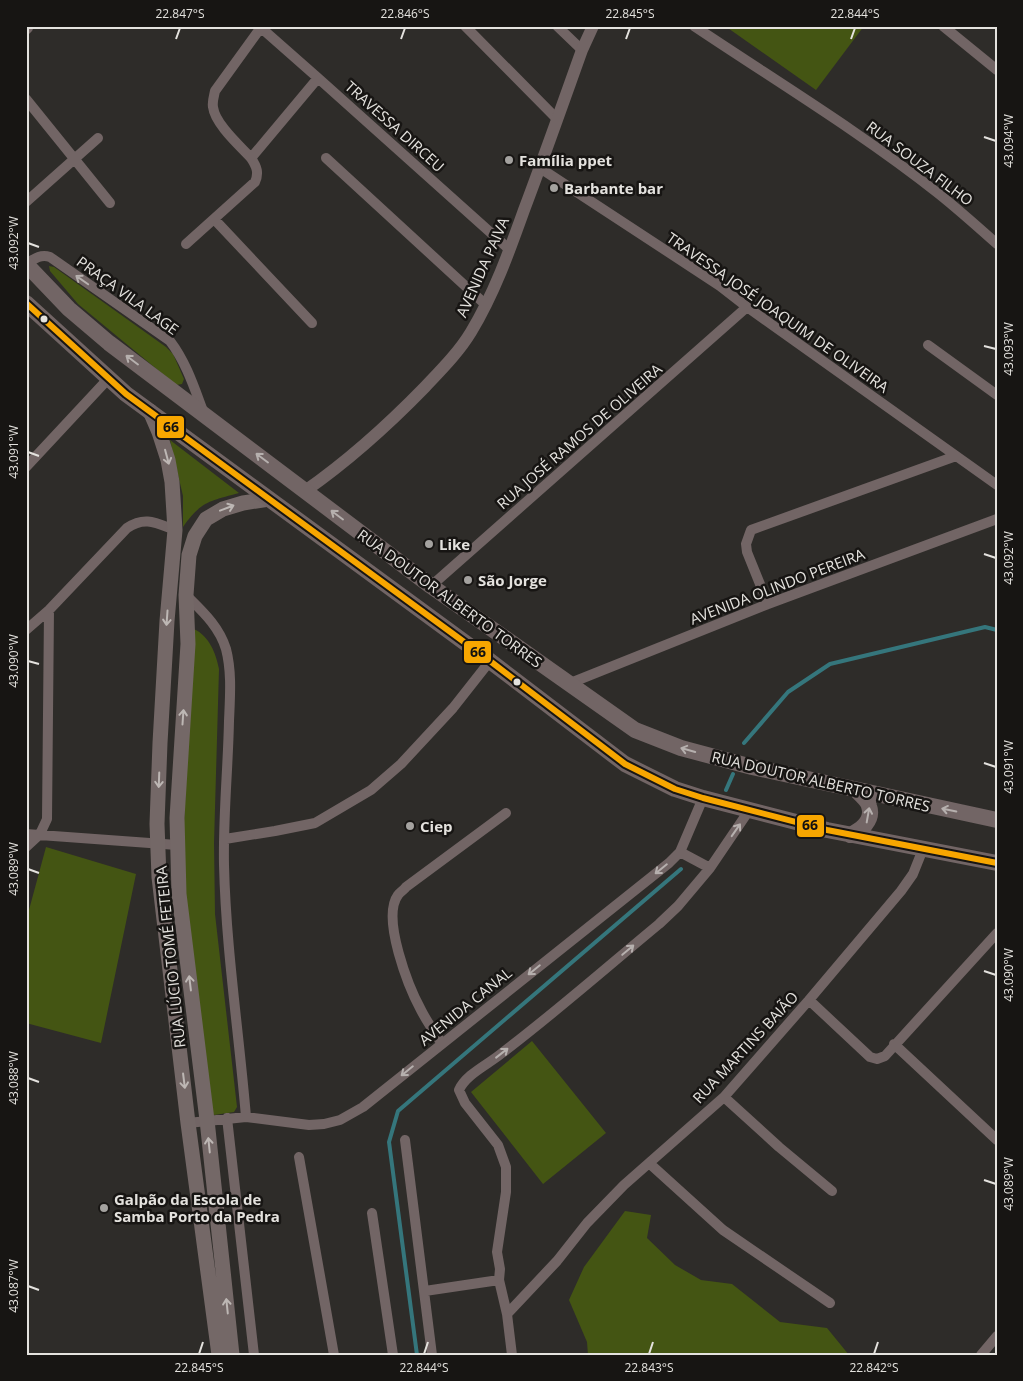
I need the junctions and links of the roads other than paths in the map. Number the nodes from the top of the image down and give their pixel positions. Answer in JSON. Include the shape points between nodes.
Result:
{"nodes":[{"id":1,"x":465,"y":26,"type":"edge"},
{"id":2,"x":557,"y":26,"type":"edge"},
{"id":3,"x":592,"y":26,"type":"edge"},
{"id":4,"x":694,"y":26,"type":"edge"},
{"id":5,"x":943,"y":26,"type":"edge"},
{"id":6,"x":260,"y":27,"type":"edge"},
{"id":7,"x":582,"y":50,"type":"junction"},
{"id":8,"x":997,"y":70,"type":"edge"},
{"id":9,"x":318,"y":78,"type":"junction"},
{"id":10,"x":26,"y":99,"type":"edge"},
{"id":11,"x":557,"y":119,"type":"junction"},
{"id":12,"x":98,"y":138,"type":"dead end"},
{"id":13,"x":251,"y":158,"type":"junction"},
{"id":14,"x":326,"y":158,"type":"dead end"},
{"id":15,"x":74,"y":159,"type":"junction"},
{"id":16,"x":540,"y":168,"type":"junction"},
{"id":17,"x":26,"y":202,"type":"edge"},
{"id":18,"x":110,"y":203,"type":"dead end"},
{"id":19,"x":214,"y":218,"type":"junction"},
{"id":20,"x":186,"y":244,"type":"dead end"},
{"id":21,"x":997,"y":244,"type":"edge"},
{"id":22,"x":510,"y":250,"type":"junction"},
{"id":23,"x":26,"y":264,"type":"edge"},
{"id":24,"x":26,"y":303,"type":"edge"},
{"id":25,"x":486,"y":305,"type":"junction"},
{"id":26,"x":747,"y":307,"type":"junction"},
{"id":27,"x":312,"y":323,"type":"dead end"},
{"id":28,"x":928,"y":344,"type":"dead end"},
{"id":29,"x":108,"y":379,"type":"junction"},
{"id":30,"x":997,"y":395,"type":"edge"},
{"id":31,"x":150,"y":411,"type":"junction"},
{"id":32,"x":204,"y":415,"type":"junction"},
{"id":33,"x":956,"y":456,"type":"junction"},
{"id":34,"x":26,"y":467,"type":"edge"},
{"id":35,"x":997,"y":485,"type":"edge"},
{"id":36,"x":305,"y":491,"type":"junction"},
{"id":37,"x":269,"y":499,"type":"junction"},
{"id":38,"x":997,"y":518,"type":"edge"},
{"id":39,"x":175,"y":530,"type":"junction"},
{"id":40,"x":431,"y":586,"type":"junction"},
{"id":41,"x":186,"y":595,"type":"junction"},
{"id":42,"x":768,"y":604,"type":"junction"},
{"id":43,"x":49,"y":610,"type":"junction"},
{"id":44,"x":26,"y":630,"type":"edge"},
{"id":45,"x":490,"y":661,"type":"junction"},
{"id":46,"x":568,"y":684,"type":"junction"},
{"id":47,"x":856,"y":790,"type":"junction"},
{"id":48,"x":703,"y":798,"type":"junction"},
{"id":49,"x":750,"y":809,"type":"junction"},
{"id":50,"x":506,"y":813,"type":"dead end"},
{"id":51,"x":997,"y":820,"type":"edge"},
{"id":52,"x":26,"y":834,"type":"edge"},
{"id":53,"x":40,"y":834,"type":"junction"},
{"id":54,"x":850,"y":835,"type":"junction"},
{"id":55,"x":225,"y":839,"type":"junction"},
{"id":56,"x":159,"y":844,"type":"junction"},
{"id":57,"x":176,"y":845,"type":"junction"},
{"id":58,"x":26,"y":848,"type":"edge"},
{"id":59,"x":923,"y":849,"type":"junction"},
{"id":60,"x":680,"y":852,"type":"junction"},
{"id":61,"x":997,"y":863,"type":"edge"},
{"id":62,"x":710,"y":868,"type":"junction"},
{"id":63,"x":997,"y":934,"type":"edge"},
{"id":64,"x":809,"y":1000,"type":"junction"},
{"id":65,"x":442,"y":1044,"type":"junction"},
{"id":66,"x":894,"y":1044,"type":"junction"},
{"id":67,"x":724,"y":1096,"type":"junction"},
{"id":68,"x":246,"y":1117,"type":"junction"},
{"id":69,"x":226,"y":1118,"type":"junction"},
{"id":70,"x":207,"y":1120,"type":"junction"},
{"id":71,"x":188,"y":1123,"type":"junction"},
{"id":72,"x":405,"y":1140,"type":"dead end"},
{"id":73,"x":997,"y":1140,"type":"edge"},
{"id":74,"x":299,"y":1157,"type":"dead end"},
{"id":75,"x":649,"y":1163,"type":"junction"},
{"id":76,"x":832,"y":1191,"type":"dead end"},
{"id":77,"x":372,"y":1213,"type":"dead end"},
{"id":78,"x":499,"y":1280,"type":"junction"},
{"id":79,"x":425,"y":1291,"type":"junction"},
{"id":80,"x":830,"y":1303,"type":"dead end"},
{"id":81,"x":507,"y":1314,"type":"junction"},
{"id":82,"x":997,"y":1336,"type":"edge"},
{"id":83,"x":219,"y":1355,"type":"edge"},
{"id":84,"x":232,"y":1355,"type":"edge"},
{"id":85,"x":254,"y":1355,"type":"edge"},
{"id":86,"x":334,"y":1355,"type":"edge"},
{"id":87,"x":393,"y":1355,"type":"edge"},
{"id":88,"x":432,"y":1355,"type":"edge"},
{"id":89,"x":512,"y":1355,"type":"edge"},
{"id":90,"x":981,"y":1355,"type":"edge"}],
"edges":[{"from":1,"to":11,"type":"street"},
{"from":2,"to":7,"type":"street"},
{"from":3,"to":7,"type":"street","name":"AVENIDA PAIVA"},
{"from":4,"to":21,"type":"street","name":"RUA SOUZA FILHO","via":[[847,127],[938,194]]},
{"from":5,"to":8,"type":"street"},
{"from":6,"to":9,"type":"street","name":"TRAVESSA DIRCEU"},
{"from":6,"to":13,"type":"street","via":[[215,91],[213,108],[217,118]]},
{"from":7,"to":11,"type":"street","name":"AVENIDA PAIVA"},
{"from":9,"to":13,"type":"street"},
{"from":9,"to":22,"type":"street","name":"TRAVESSA DIRCEU"},
{"from":10,"to":15,"type":"street"},
{"from":11,"to":16,"type":"street","name":"AVENIDA PAIVA"},
{"from":12,"to":15,"type":"street"},
{"from":13,"to":19,"type":"street","via":[[257,170],[255,182]]},
{"from":14,"to":25,"type":"street"},
{"from":15,"to":17,"type":"street"},
{"from":15,"to":18,"type":"street"},
{"from":16,"to":22,"type":"street","name":"AVENIDA PAIVA"},
{"from":16,"to":26,"type":"street","name":"TRAVESSA JOSÉ JOAQUIM DE OLIVEIRA"},
{"from":19,"to":20,"type":"street"},
{"from":19,"to":27,"type":"street"},
{"from":22,"to":25,"type":"street","name":"AVENIDA PAIVA"},
{"from":32,"to":23,"type":"main road","name":"RUA DOUTOR ALBERTO TORRES","one_way":true,"via":[[75,315]]},
{"from":32,"to":23,"type":"street","name":"PRAÇA VILA LAGE","one_way":true,"via":[[180,353],[170,341],[50,257],[38,256]]},
{"from":24,"to":29,"type":"main road"},
{"from":25,"to":36,"type":"street","name":"AVENIDA PAIVA","via":[[459,349],[416,396],[378,432]]},
{"from":26,"to":33,"type":"street","name":"TRAVESSA JOSÉ JOAQUIM DE OLIVEIRA"},
{"from":26,"to":40,"type":"street","name":"RUA JOSÉ RAMOS DE OLIVEIRA"},
{"from":28,"to":30,"type":"street"},
{"from":29,"to":31,"type":"main road"},
{"from":29,"to":34,"type":"street"},
{"from":31,"to":37,"type":"main road"},
{"from":31,"to":39,"type":"main road","name":"RUA LÚCIO TOMÉ FETEIRA","one_way":true,"via":[[168,460]]},
{"from":36,"to":32,"type":"main road","name":"RUA DOUTOR ALBERTO TORRES","one_way":true},
{"from":33,"to":35,"type":"street","name":"TRAVESSA JOSÉ JOAQUIM DE OLIVEIRA"},
{"from":33,"to":42,"type":"street","via":[[751,530],[747,552]]},
{"from":40,"to":36,"type":"main road","name":"RUA DOUTOR ALBERTO TORRES","one_way":true},
{"from":41,"to":37,"type":"main road","name":"RUA LÚCIO TOMÉ FETEIRA","one_way":true,"via":[[189,555],[195,536],[206,519],[228,507]]},
{"from":37,"to":45,"type":"main road"},
{"from":38,"to":42,"type":"street","name":"AVENIDA OLINDO PEREIRA"},
{"from":39,"to":43,"type":"street","via":[[147,521],[134,523]]},
{"from":39,"to":56,"type":"main road","name":"RUA LÚCIO TOMÉ FETEIRA","one_way":true,"via":[[160,743]]},
{"from":40,"to":46,"type":"main road","name":"RUA DOUTOR ALBERTO TORRES"},
{"from":41,"to":55,"type":"street","via":[[217,629],[228,665]]},
{"from":57,"to":41,"type":"main road","name":"RUA LÚCIO TOMÉ FETEIRA","one_way":true,"via":[[188,644]]},
{"from":42,"to":46,"type":"street","name":"AVENIDA OLINDO PEREIRA"},
{"from":43,"to":44,"type":"street"},
{"from":43,"to":53,"type":"street","via":[[47,819]]},
{"from":45,"to":48,"type":"main road","via":[[625,764]]},
{"from":45,"to":55,"type":"street","via":[[453,708],[401,764],[371,790],[315,823]]},
{"from":47,"to":46,"type":"main road","name":"RUA DOUTOR ALBERTO TORRES","one_way":true,"via":[[752,767],[658,740],[629,727]]},
{"from":51,"to":47,"type":"main road","name":"RUA DOUTOR ALBERTO TORRES","one_way":true},
{"from":54,"to":47,"type":"main road","one_way":true,"via":[[865,826],[870,813],[869,806]]},
{"from":48,"to":49,"type":"main road"},
{"from":48,"to":60,"type":"street","name":"AVENIDA CANAL"},
{"from":49,"to":54,"type":"main road"},
{"from":62,"to":49,"type":"street","one_way":true},
{"from":50,"to":65,"type":"street","via":[[406,887],[397,896],[393,907],[392,922],[405,973],[421,1011]]},
{"from":52,"to":53,"type":"street"},
{"from":53,"to":56,"type":"street"},
{"from":53,"to":58,"type":"street"},
{"from":54,"to":59,"type":"main road"},
{"from":55,"to":68,"type":"street","via":[[229,940]]},
{"from":56,"to":57,"type":"street"},
{"from":56,"to":71,"type":"main road","name":"RUA LÚCIO TOMÉ FETEIRA","one_way":true,"via":[[159,877]]},
{"from":70,"to":57,"type":"main road","name":"RUA LÚCIO TOMÉ FETEIRA","one_way":true,"via":[[179,894]]},
{"from":59,"to":61,"type":"main road"},
{"from":59,"to":64,"type":"street","name":"RUA MARTINS BAIÃO","via":[[901,892]]},
{"from":60,"to":62,"type":"street"},
{"from":60,"to":65,"type":"street","name":"AVENIDA CANAL","one_way":true},
{"from":78,"to":62,"type":"street","one_way":true,"via":[[496,1252],[506,1192],[506,1167],[498,1145],[459,1090],[463,1083],[659,924]]},
{"from":63,"to":66,"type":"street"},
{"from":64,"to":66,"type":"street","via":[[870,1057],[885,1056]]},
{"from":64,"to":67,"type":"street","name":"RUA MARTINS BAIÃO"},
{"from":65,"to":68,"type":"street","name":"AVENIDA CANAL","one_way":true,"via":[[363,1107],[340,1120],[309,1125]]},
{"from":66,"to":73,"type":"street"},
{"from":67,"to":75,"type":"street","name":"RUA MARTINS BAIÃO"},
{"from":67,"to":76,"type":"street"},
{"from":68,"to":69,"type":"street","name":"AVENIDA CANAL"},
{"from":69,"to":70,"type":"street","name":"AVENIDA CANAL"},
{"from":69,"to":85,"type":"street"},
{"from":70,"to":71,"type":"street","name":"AVENIDA CANAL"},
{"from":84,"to":70,"type":"main road","name":"RUA LÚCIO TOMÉ FETEIRA","one_way":true},
{"from":71,"to":83,"type":"main road","name":"RUA LÚCIO TOMÉ FETEIRA"},
{"from":72,"to":79,"type":"street"},
{"from":74,"to":86,"type":"street"},
{"from":75,"to":80,"type":"street","via":[[723,1230]]},
{"from":75,"to":81,"type":"street","name":"RUA MARTINS BAIÃO","via":[[587,1223],[557,1261]]},
{"from":77,"to":87,"type":"street"},
{"from":78,"to":79,"type":"street"},
{"from":78,"to":81,"type":"street"},
{"from":79,"to":88,"type":"street"},
{"from":81,"to":89,"type":"street"},
{"from":82,"to":90,"type":"street"}]}
